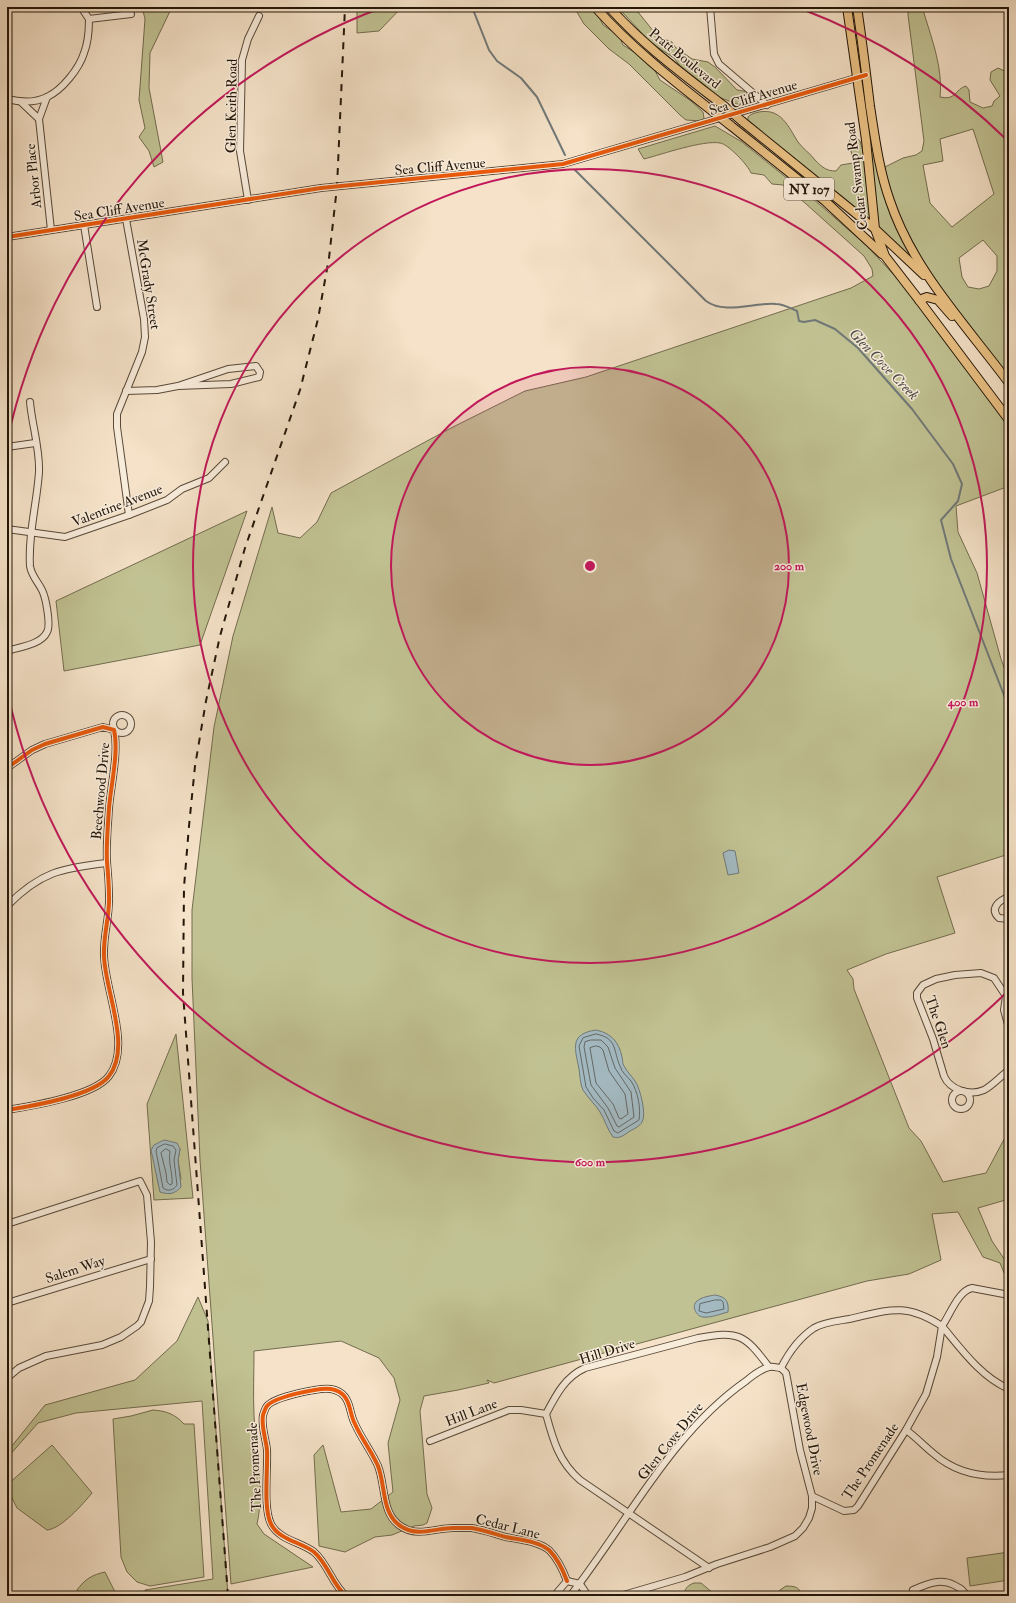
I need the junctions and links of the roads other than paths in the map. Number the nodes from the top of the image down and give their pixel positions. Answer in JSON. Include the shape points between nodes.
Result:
{"nodes":[{"id":1,"x":81,"y":7,"type":"edge"},
{"id":2,"x":595,"y":7,"type":"edge"},
{"id":3,"x":609,"y":7,"type":"edge"},
{"id":4,"x":710,"y":7,"type":"edge"},
{"id":5,"x":847,"y":7,"type":"edge"},
{"id":6,"x":857,"y":7,"type":"edge"},
{"id":7,"x":131,"y":14,"type":"dead end"},
{"id":8,"x":259,"y":16,"type":"dead end"},
{"id":9,"x":89,"y":20,"type":"junction"},
{"id":10,"x":866,"y":75,"type":"junction"},
{"id":11,"x":858,"y":82,"type":"junction"},
{"id":12,"x":47,"y":97,"type":"junction"},
{"id":13,"x":7,"y":99,"type":"edge"},
{"id":14,"x":22,"y":102,"type":"junction"},
{"id":15,"x":767,"y":105,"type":"junction"},
{"id":16,"x":39,"y":119,"type":"junction"},
{"id":17,"x":873,"y":126,"type":"junction"},
{"id":18,"x":248,"y":200,"type":"junction"},
{"id":19,"x":126,"y":219,"type":"junction"},
{"id":20,"x":84,"y":225,"type":"junction"},
{"id":21,"x":875,"y":229,"type":"junction"},
{"id":22,"x":51,"y":230,"type":"junction"},
{"id":23,"x":7,"y":237,"type":"edge"},
{"id":24,"x":884,"y":256,"type":"junction"},
{"id":25,"x":930,"y":281,"type":"junction"},
{"id":26,"x":919,"y":300,"type":"junction"},
{"id":27,"x":97,"y":307,"type":"dead end"},
{"id":28,"x":987,"y":353,"type":"junction"},
{"id":29,"x":1009,"y":382,"type":"edge"},
{"id":30,"x":178,"y":386,"type":"junction"},
{"id":31,"x":126,"y":391,"type":"junction"},
{"id":32,"x":30,"y":402,"type":"dead end"},
{"id":33,"x":1009,"y":420,"type":"edge"},
{"id":34,"x":35,"y":443,"type":"junction"},
{"id":35,"x":7,"y":447,"type":"edge"},
{"id":36,"x":225,"y":462,"type":"dead end"},
{"id":37,"x":129,"y":515,"type":"junction"},
{"id":38,"x":7,"y":529,"type":"edge"},
{"id":39,"x":32,"y":533,"type":"junction"},
{"id":40,"x":7,"y":651,"type":"edge"},
{"id":41,"x":7,"y":768,"type":"edge"},
{"id":42,"x":107,"y":863,"type":"junction"},
{"id":43,"x":1009,"y":897,"type":"edge"},
{"id":44,"x":7,"y":906,"type":"edge"},
{"id":45,"x":1009,"y":919,"type":"edge"},
{"id":46,"x":1008,"y":995,"type":"edge"},
{"id":47,"x":1009,"y":1028,"type":"edge"},
{"id":48,"x":1009,"y":1070,"type":"edge"},
{"id":49,"x":7,"y":1110,"type":"edge"},
{"id":50,"x":7,"y":1224,"type":"edge"},
{"id":51,"x":151,"y":1259,"type":"junction"},
{"id":52,"x":1009,"y":1295,"type":"edge"},
{"id":53,"x":7,"y":1303,"type":"edge"},
{"id":54,"x":942,"y":1326,"type":"junction"},
{"id":55,"x":769,"y":1367,"type":"junction"},
{"id":56,"x":781,"y":1368,"type":"junction"},
{"id":57,"x":7,"y":1378,"type":"edge"},
{"id":58,"x":1009,"y":1389,"type":"edge"},
{"id":59,"x":274,"y":1401,"type":"joint"},
{"id":60,"x":546,"y":1414,"type":"junction"},
{"id":61,"x":906,"y":1430,"type":"junction"},
{"id":62,"x":430,"y":1440,"type":"dead end"},
{"id":63,"x":1009,"y":1475,"type":"edge"},
{"id":64,"x":812,"y":1496,"type":"junction"},
{"id":65,"x":629,"y":1514,"type":"junction"},
{"id":66,"x":709,"y":1568,"type":"junction"},
{"id":67,"x":567,"y":1581,"type":"junction"},
{"id":68,"x":580,"y":1584,"type":"junction"},
{"id":69,"x":913,"y":1590,"type":"dead end"},
{"id":70,"x":346,"y":1596,"type":"edge"},
{"id":71,"x":554,"y":1596,"type":"edge"},
{"id":72,"x":570,"y":1596,"type":"edge"},
{"id":73,"x":588,"y":1596,"type":"edge"},
{"id":74,"x":620,"y":1596,"type":"edge"},
{"id":75,"x":966,"y":1596,"type":"edge"}],
"edges":[{"from":1,"to":9,"type":"street"},
{"from":2,"to":24,"type":"main road","name":"Pratt Boulevard","number":"NY 107","bridge":true,"via":[[665,74],[825,201]]},
{"from":3,"to":21,"type":"main road","name":"Pratt Boulevard","number":"NY 107","bridge":true,"via":[[672,66]]},
{"from":4,"to":15,"type":"street","via":[[714,54],[719,64]]},
{"from":5,"to":11,"type":"main road","name":"Cedar Swamp Road"},
{"from":6,"to":10,"type":"main road","name":"Cedar Swamp Road"},
{"from":7,"to":9,"type":"street"},
{"from":8,"to":18,"type":"street","name":"Glen Keith Road","via":[[242,60],[240,151]]},
{"from":9,"to":12,"type":"street","via":[[81,62],[63,85]]},
{"from":10,"to":11,"type":"street","name":"Sea Cliff Avenue"},
{"from":10,"to":17,"type":"main road","name":"Cedar Swamp Road"},
{"from":11,"to":15,"type":"street","name":"Sea Cliff Avenue","via":[[790,96]]},
{"from":11,"to":17,"type":"main road","via":[[863,89],[867,120]]},
{"from":11,"to":21,"type":"main road","name":"Cedar Swamp Road"},
{"from":12,"to":14,"type":"street"},
{"from":12,"to":16,"type":"street","name":"Arbor Place"},
{"from":13,"to":14,"type":"street"},
{"from":14,"to":16,"type":"street"},
{"from":15,"to":18,"type":"street","name":"Sea Cliff Avenue","via":[[563,164],[321,188]]},
{"from":16,"to":22,"type":"street","name":"Arbor Place"},
{"from":17,"to":25,"type":"main road","name":"Cedar Swamp Road","via":[[878,159],[890,202],[902,231]]},
{"from":18,"to":19,"type":"street","name":"Sea Cliff Avenue"},
{"from":19,"to":20,"type":"street","name":"Sea Cliff Avenue"},
{"from":19,"to":31,"type":"street","name":"McGrady Street","via":[[145,337],[142,352]]},
{"from":20,"to":22,"type":"street","name":"Sea Cliff Avenue"},
{"from":20,"to":27,"type":"street"},
{"from":21,"to":24,"type":"main road","name":"Cedar Swamp Road"},
{"from":21,"to":25,"type":"main road","name":"Pratt Boulevard","number":"NY 107"},
{"from":22,"to":23,"type":"street","name":"Sea Cliff Avenue"},
{"from":24,"to":26,"type":"main road","name":"Cedar Swamp Road","number":"NY 107"},
{"from":25,"to":28,"type":"main road","name":"Cedar Swamp Road","number":"NY 107"},
{"from":26,"to":28,"type":"main road","via":[[927,297],[938,300],[968,337]]},
{"from":26,"to":33,"type":"main road","name":"Cedar Swamp Road","number":"NY 107"},
{"from":28,"to":29,"type":"main road","name":"Cedar Swamp Road","number":"NY 107"},
{"from":30,"to":30,"type":"street","via":[[231,384],[259,377],[260,372],[256,366],[228,368]]},
{"from":30,"to":31,"type":"street"},
{"from":31,"to":37,"type":"street","name":"McGrady Street","via":[[117,414],[117,427]]},
{"from":32,"to":34,"type":"street"},
{"from":34,"to":35,"type":"street"},
{"from":34,"to":39,"type":"street","via":[[39,471],[31,523]]},
{"from":36,"to":37,"type":"street","name":"Valentine Avenue","via":[[209,478],[182,489],[167,500]]},
{"from":37,"to":39,"type":"street","name":"Valentine Avenue","via":[[65,537]]},
{"from":38,"to":39,"type":"street","name":"Valentine Avenue"},
{"from":39,"to":40,"type":"street","via":[[31,571],[43,594],[48,631],[36,642]]},
{"from":41,"to":42,"type":"street","name":"Beechwood Drive","via":[[32,750],[59,739],[103,727],[114,730],[116,744]]},
{"from":42,"to":44,"type":"street","via":[[73,867],[48,875],[30,884]]},
{"from":42,"to":49,"type":"street","name":"Beechwood Drive","via":[[110,897],[104,955],[106,979],[118,1035],[118,1058],[114,1069],[104,1082],[78,1094]]},
{"from":43,"to":45,"type":"street","via":[[999,901],[995,909],[996,916]]},
{"from":46,"to":47,"type":"street","name":"The Glen","via":[[1004,1010]]},
{"from":46,"to":48,"type":"street","name":"The Glen","via":[[994,978],[981,973],[936,979],[923,985],[917,993],[918,1004],[933,1039],[946,1081],[958,1090],[984,1090]]},
{"from":50,"to":51,"type":"street","via":[[140,1181],[147,1195]]},
{"from":51,"to":53,"type":"street","name":"Salem Way"},
{"from":51,"to":57,"type":"street","via":[[149,1301],[137,1326],[102,1345],[33,1361]]},
{"from":52,"to":54,"type":"street","via":[[968,1289],[962,1293]]},
{"from":54,"to":56,"type":"street","via":[[928,1316],[896,1309],[835,1322],[817,1327],[800,1340],[787,1355]]},
{"from":54,"to":58,"type":"street","via":[[967,1357]]},
{"from":54,"to":61,"type":"street","name":"The Promenade","via":[[926,1394]]},
{"from":55,"to":56,"type":"street"},
{"from":55,"to":60,"type":"street","name":"Hill Drive","via":[[753,1346],[744,1339],[726,1335],[698,1338],[578,1371],[558,1391]]},
{"from":55,"to":65,"type":"street","name":"Glen Cove Drive","via":[[737,1387],[702,1418],[672,1454]]},
{"from":56,"to":64,"type":"street","name":"Edgewood Drive","via":[[786,1373],[800,1450]]},
{"from":59,"to":67,"type":"street","name":"Cedar Lane","via":[[290,1395],[323,1389],[339,1391],[350,1404],[354,1424],[378,1466],[389,1514],[402,1528],[414,1532],[472,1528],[536,1544],[554,1555]]},
{"from":59,"to":70,"type":"street","name":"The Promenade","via":[[267,1406],[263,1415],[267,1449],[268,1513],[271,1523],[280,1534],[319,1558]]},
{"from":60,"to":62,"type":"street","name":"Hill Lane","via":[[509,1410]]},
{"from":60,"to":65,"type":"street","via":[[552,1438],[569,1471]]},
{"from":61,"to":63,"type":"street","via":[[946,1464],[963,1472],[977,1476]]},
{"from":61,"to":64,"type":"street","name":"The Promenade","via":[[854,1510],[844,1511]]},
{"from":64,"to":66,"type":"street","via":[[809,1518],[795,1536]]},
{"from":65,"to":66,"type":"street"},
{"from":65,"to":68,"type":"street","name":"Glen Cove Drive"},
{"from":66,"to":74,"type":"street"},
{"from":67,"to":68,"type":"street"},
{"from":67,"to":71,"type":"street"},
{"from":68,"to":72,"type":"street","name":"Glen Cove Drive"},
{"from":68,"to":73,"type":"street"},
{"from":69,"to":75,"type":"street","via":[[945,1581],[959,1587]]}]}
